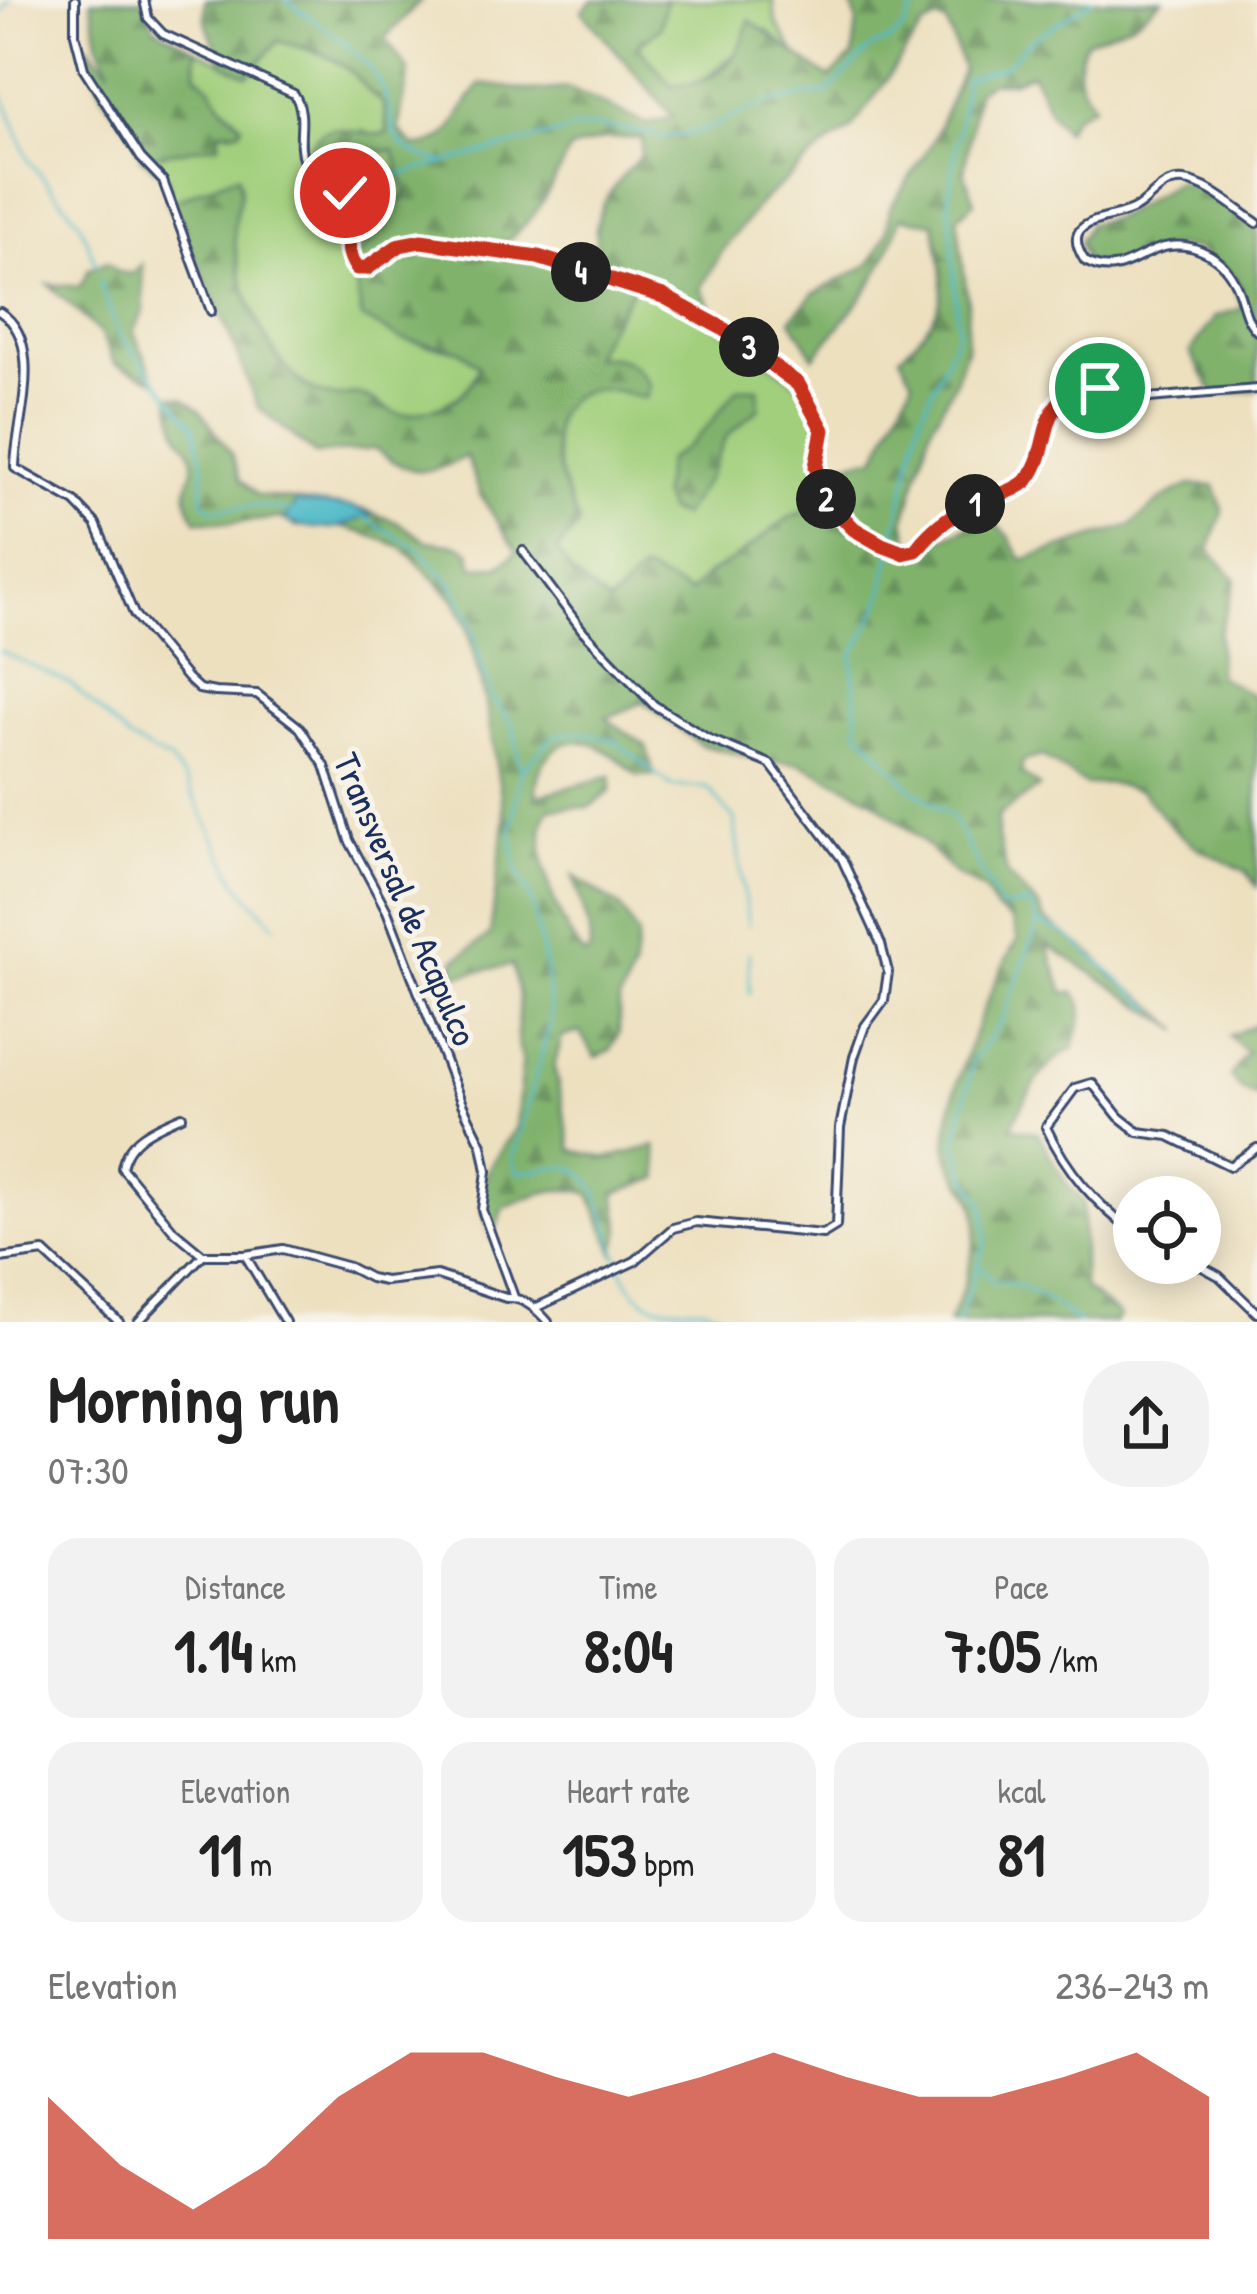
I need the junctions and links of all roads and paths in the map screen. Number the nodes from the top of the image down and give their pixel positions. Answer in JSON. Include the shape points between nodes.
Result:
{"nodes":[{"id":1,"x":75,"y":0,"type":"edge"},
{"id":2,"x":144,"y":0,"type":"edge"},
{"id":3,"x":1257,"y":223,"type":"edge"},
{"id":4,"x":212,"y":311,"type":"dead end"},
{"id":5,"x":0,"y":312,"type":"edge"},
{"id":6,"x":1257,"y":331,"type":"edge"},
{"id":7,"x":1257,"y":388,"type":"edge"},
{"id":8,"x":524,"y":551,"type":"dead end"},
{"id":9,"x":182,"y":1116,"type":"dead end"},
{"id":10,"x":1257,"y":1148,"type":"edge"},
{"id":11,"x":1113,"y":1215,"type":"edge"},
{"id":12,"x":203,"y":1255,"type":"junction"},
{"id":13,"x":244,"y":1255,"type":"junction"},
{"id":14,"x":0,"y":1258,"type":"edge"},
{"id":15,"x":1221,"y":1278,"type":"edge"},
{"id":16,"x":514,"y":1297,"type":"junction"},
{"id":17,"x":535,"y":1308,"type":"junction"},
{"id":18,"x":1257,"y":1313,"type":"edge"},
{"id":19,"x":119,"y":1322,"type":"edge"},
{"id":20,"x":138,"y":1322,"type":"edge"},
{"id":21,"x":285,"y":1322,"type":"edge"},
{"id":22,"x":548,"y":1322,"type":"edge"}],
"edges":[{"from":1,"to":4,"type":"street","via":[[84,69],[163,181]]},
{"from":2,"to":7,"type":"street","via":[[164,34],[294,94],[304,161],[350,199],[348,251],[357,268],[421,241],[538,257],[663,296],[798,384],[823,430],[816,467],[828,502],[854,529],[898,552],[916,550],[947,517],[1025,481],[1049,416],[1074,392],[1100,388],[1149,398]]},
{"from":3,"to":6,"type":"street","via":[[1197,185],[1176,181],[1126,213],[1089,222],[1078,248],[1085,261],[1107,269],[1159,248],[1196,248],[1228,271]]},
{"from":5,"to":16,"type":"street","name":"Transversal de Acapulco","via":[[14,322],[24,354],[15,468],[75,502],[96,524],[134,614],[199,689],[257,694],[300,728],[326,766],[350,841],[387,911],[482,1145],[482,1210]]},
{"from":8,"to":17,"type":"street","via":[[583,631],[654,705],[770,764],[842,859],[888,973],[884,1000],[854,1058],[840,1127],[836,1226],[823,1234],[695,1222]]},
{"from":9,"to":12,"type":"street","via":[[149,1130],[122,1168]]},
{"from":10,"to":11,"type":"street","via":[[1230,1166],[1213,1161],[1169,1136],[1138,1132],[1092,1082],[1075,1088],[1046,1127],[1066,1166]]},
{"from":12,"to":13,"type":"street"},
{"from":12,"to":20,"type":"street"},
{"from":13,"to":16,"type":"street","via":[[283,1249],[370,1278],[437,1275]]},
{"from":13,"to":21,"type":"street"},
{"from":14,"to":19,"type":"street","via":[[44,1252]]},
{"from":15,"to":18,"type":"street"},
{"from":16,"to":17,"type":"street"},
{"from":17,"to":22,"type":"street"}]}
